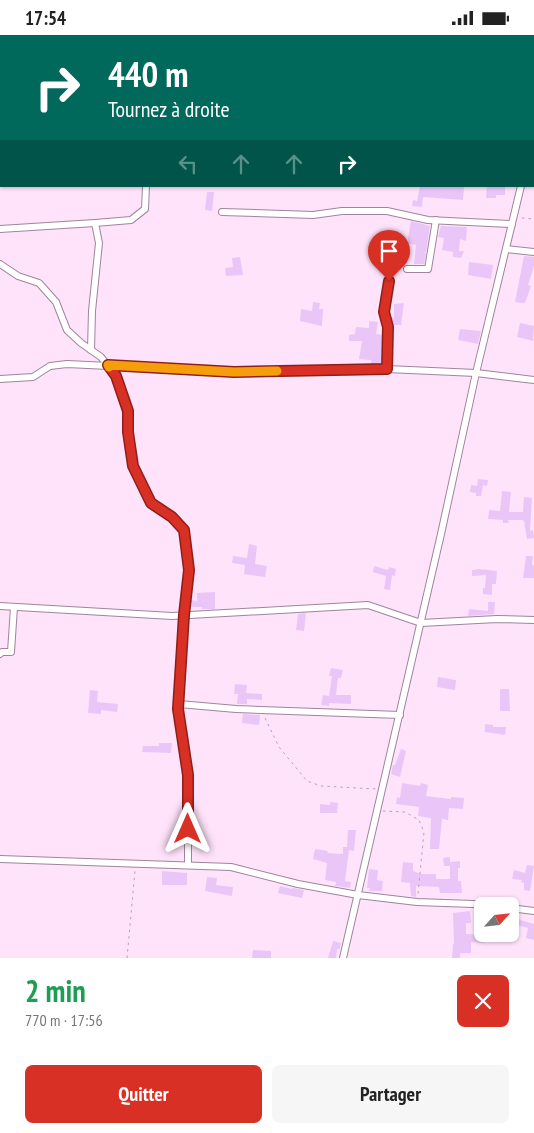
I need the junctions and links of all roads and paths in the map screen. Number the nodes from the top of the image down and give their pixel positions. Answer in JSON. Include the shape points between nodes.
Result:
{"nodes":[{"id":1,"x":146,"y":187,"type":"edge"},
{"id":2,"x":521,"y":187,"type":"edge"},
{"id":3,"x":222,"y":212,"type":"dead end"},
{"id":4,"x":514,"y":217,"type":"junction"},
{"id":5,"x":534,"y":219,"type":"edge"},
{"id":6,"x":436,"y":220,"type":"junction"},
{"id":7,"x":95,"y":223,"type":"junction"},
{"id":8,"x":512,"y":224,"type":"junction"},
{"id":9,"x":0,"y":229,"type":"edge"},
{"id":10,"x":506,"y":249,"type":"junction"},
{"id":11,"x":534,"y":252,"type":"edge"},
{"id":12,"x":0,"y":264,"type":"edge"},
{"id":13,"x":407,"y":269,"type":"dead end"},
{"id":14,"x":389,"y":281,"type":"dead end"},
{"id":15,"x":91,"y":350,"type":"junction"},
{"id":16,"x":108,"y":365,"type":"junction"},
{"id":17,"x":387,"y":369,"type":"junction"},
{"id":18,"x":476,"y":373,"type":"junction"},
{"id":19,"x":0,"y":379,"type":"edge"},
{"id":20,"x":534,"y":380,"type":"edge"},
{"id":21,"x":0,"y":606,"type":"edge"},
{"id":22,"x":14,"y":607,"type":"junction"},
{"id":23,"x":184,"y":615,"type":"junction"},
{"id":24,"x":534,"y":620,"type":"edge"},
{"id":25,"x":421,"y":623,"type":"junction"},
{"id":26,"x":0,"y":654,"type":"edge"},
{"id":27,"x":178,"y":704,"type":"junction"},
{"id":28,"x":262,"y":710,"type":"junction"},
{"id":29,"x":400,"y":715,"type":"junction"},
{"id":30,"x":383,"y":789,"type":"junction"},
{"id":31,"x":378,"y":811,"type":"junction"},
{"id":32,"x":0,"y":859,"type":"edge"},
{"id":33,"x":135,"y":863,"type":"junction"},
{"id":34,"x":188,"y":865,"type":"junction"},
{"id":35,"x":358,"y":895,"type":"junction"},
{"id":36,"x":417,"y":902,"type":"junction"},
{"id":37,"x":474,"y":904,"type":"edge"},
{"id":38,"x":519,"y":909,"type":"edge"},
{"id":39,"x":534,"y":911,"type":"edge"},
{"id":40,"x":127,"y":958,"type":"edge"},
{"id":41,"x":343,"y":958,"type":"edge"}],
"edges":[{"from":1,"to":7,"type":"street","via":[[145,209],[131,220]]},
{"from":2,"to":4,"type":"street"},
{"from":3,"to":6,"type":"street","via":[[313,215],[387,211]]},
{"from":4,"to":5,"type":"path"},
{"from":4,"to":8,"type":"street"},
{"from":6,"to":8,"type":"street"},
{"from":6,"to":13,"type":"street","via":[[428,269]]},
{"from":7,"to":9,"type":"street"},
{"from":7,"to":15,"type":"street","via":[[99,243]]},
{"from":8,"to":10,"type":"street"},
{"from":10,"to":11,"type":"street"},
{"from":10,"to":18,"type":"street"},
{"from":12,"to":15,"type":"street","via":[[18,276],[39,283],[56,302],[67,330]]},
{"from":14,"to":17,"type":"lane","via":[[384,312],[388,327]]},
{"from":15,"to":16,"type":"street"},
{"from":16,"to":17,"type":"street","via":[[234,372]]},
{"from":16,"to":19,"type":"street","via":[[50,366],[33,377]]},
{"from":16,"to":23,"type":"street","via":[[116,376],[128,411],[133,466],[151,503],[184,530],[189,570]]},
{"from":17,"to":18,"type":"street"},
{"from":18,"to":20,"type":"street"},
{"from":18,"to":25,"type":"street"},
{"from":21,"to":22,"type":"street"},
{"from":22,"to":23,"type":"street"},
{"from":22,"to":26,"type":"street","via":[[11,652]]},
{"from":23,"to":25,"type":"street","via":[[368,605]]},
{"from":23,"to":27,"type":"street"},
{"from":24,"to":25,"type":"street"},
{"from":25,"to":29,"type":"street"},
{"from":27,"to":28,"type":"street"},
{"from":27,"to":34,"type":"street","via":[[188,775]]},
{"from":28,"to":29,"type":"street"},
{"from":28,"to":30,"type":"path","via":[[279,747],[307,781],[321,786]]},
{"from":29,"to":30,"type":"street"},
{"from":30,"to":31,"type":"street"},
{"from":31,"to":35,"type":"street"},
{"from":31,"to":36,"type":"path","via":[[405,812],[418,820],[424,832]]},
{"from":32,"to":33,"type":"street"},
{"from":33,"to":34,"type":"street"},
{"from":33,"to":40,"type":"path"},
{"from":34,"to":35,"type":"street","via":[[231,867]]},
{"from":35,"to":36,"type":"street"},
{"from":35,"to":41,"type":"street"},
{"from":36,"to":37,"type":"street"},
{"from":38,"to":39,"type":"street"}]}
